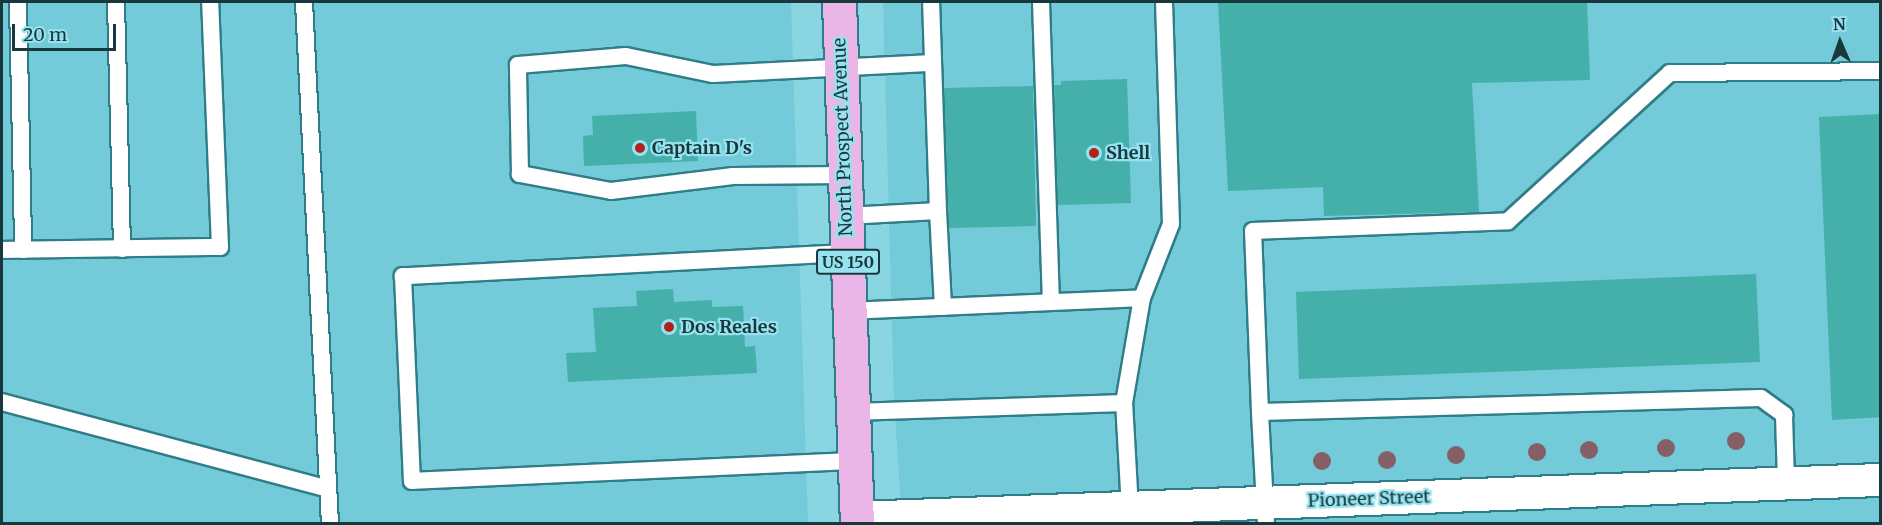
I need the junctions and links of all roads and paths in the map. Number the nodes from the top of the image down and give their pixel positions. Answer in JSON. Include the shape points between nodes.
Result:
{"nodes":[{"id":1,"x":18,"y":2,"type":"edge"},
{"id":2,"x":116,"y":2,"type":"edge"},
{"id":3,"x":210,"y":2,"type":"edge"},
{"id":4,"x":304,"y":2,"type":"edge"},
{"id":5,"x":839,"y":2,"type":"edge"},
{"id":6,"x":931,"y":2,"type":"edge"},
{"id":7,"x":1041,"y":2,"type":"edge"},
{"id":8,"x":1164,"y":2,"type":"edge"},
{"id":9,"x":933,"y":63,"type":"junction"},
{"id":10,"x":841,"y":67,"type":"junction"},
{"id":11,"x":1881,"y":71,"type":"edge"},
{"id":12,"x":845,"y":174,"type":"junction"},
{"id":13,"x":938,"y":211,"type":"junction"},
{"id":14,"x":846,"y":216,"type":"junction"},
{"id":15,"x":122,"y":249,"type":"junction"},
{"id":16,"x":2,"y":250,"type":"edge"},
{"id":17,"x":23,"y":250,"type":"junction"},
{"id":18,"x":848,"y":253,"type":"junction"},
{"id":19,"x":1142,"y":298,"type":"junction"},
{"id":20,"x":1051,"y":302,"type":"junction"},
{"id":21,"x":943,"y":307,"type":"junction"},
{"id":22,"x":849,"y":311,"type":"junction"},
{"id":23,"x":2,"y":402,"type":"edge"},
{"id":24,"x":1124,"y":403,"type":"junction"},
{"id":25,"x":853,"y":412,"type":"junction"},
{"id":26,"x":1260,"y":412,"type":"junction"},
{"id":27,"x":855,"y":461,"type":"junction"},
{"id":28,"x":1881,"y":480,"type":"edge"},
{"id":29,"x":1786,"y":483,"type":"junction"},
{"id":30,"x":328,"y":489,"type":"junction"},
{"id":31,"x":1130,"y":509,"type":"junction"},
{"id":32,"x":1265,"y":513,"type":"edge"},
{"id":33,"x":1202,"y":515,"type":"edge"},
{"id":34,"x":857,"y":521,"type":"edge"},
{"id":35,"x":330,"y":524,"type":"edge"}],
"edges":[{"from":1,"to":17,"type":"lane"},
{"from":2,"to":15,"type":"lane"},
{"from":3,"to":15,"type":"lane","via":[[220,247]]},
{"from":4,"to":30,"type":"lane"},
{"from":5,"to":10,"type":"main road","name":"North Prospect Avenue","number":"US 150"},
{"from":6,"to":9,"type":"lane"},
{"from":7,"to":20,"type":"lane"},
{"from":8,"to":19,"type":"lane","via":[[1171,224]]},
{"from":9,"to":10,"type":"lane"},
{"from":9,"to":13,"type":"lane"},
{"from":10,"to":12,"type":"main road","name":"North Prospect Avenue","number":"US 150"},
{"from":10,"to":12,"type":"lane","via":[[713,74],[626,56],[518,65],[520,174],[611,191],[733,176]]},
{"from":11,"to":26,"type":"lane","via":[[1670,72],[1509,221],[1253,231]]},
{"from":12,"to":14,"type":"main road","name":"North Prospect Avenue","number":"US 150"},
{"from":13,"to":14,"type":"lane"},
{"from":13,"to":21,"type":"lane"},
{"from":14,"to":18,"type":"main road","name":"North Prospect Avenue","number":"US 150"},
{"from":15,"to":17,"type":"lane"},
{"from":16,"to":17,"type":"lane"},
{"from":18,"to":22,"type":"main road","name":"North Prospect Avenue","number":"US 150"},
{"from":18,"to":27,"type":"lane","via":[[403,276],[412,481]]},
{"from":19,"to":20,"type":"lane"},
{"from":19,"to":24,"type":"lane"},
{"from":20,"to":21,"type":"lane"},
{"from":21,"to":22,"type":"lane"},
{"from":22,"to":25,"type":"main road","name":"North Prospect Avenue","number":"US 150"},
{"from":23,"to":30,"type":"lane"},
{"from":24,"to":25,"type":"lane"},
{"from":24,"to":31,"type":"lane"},
{"from":25,"to":27,"type":"main road","name":"North Prospect Avenue","number":"US 150"},
{"from":26,"to":29,"type":"lane","via":[[1761,398],[1784,415]]},
{"from":26,"to":32,"type":"lane"},
{"from":27,"to":34,"type":"main road","name":"North Prospect Avenue","number":"US 150"},
{"from":28,"to":29,"type":"street","name":"Pioneer Street"},
{"from":29,"to":32,"type":"street","name":"Pioneer Street"},
{"from":30,"to":35,"type":"lane"},
{"from":31,"to":33,"type":"street","name":"Pioneer Street"},
{"from":31,"to":34,"type":"street","name":"Pioneer Street"},
{"from":32,"to":33,"type":"street","name":"Pioneer Street"}]}
